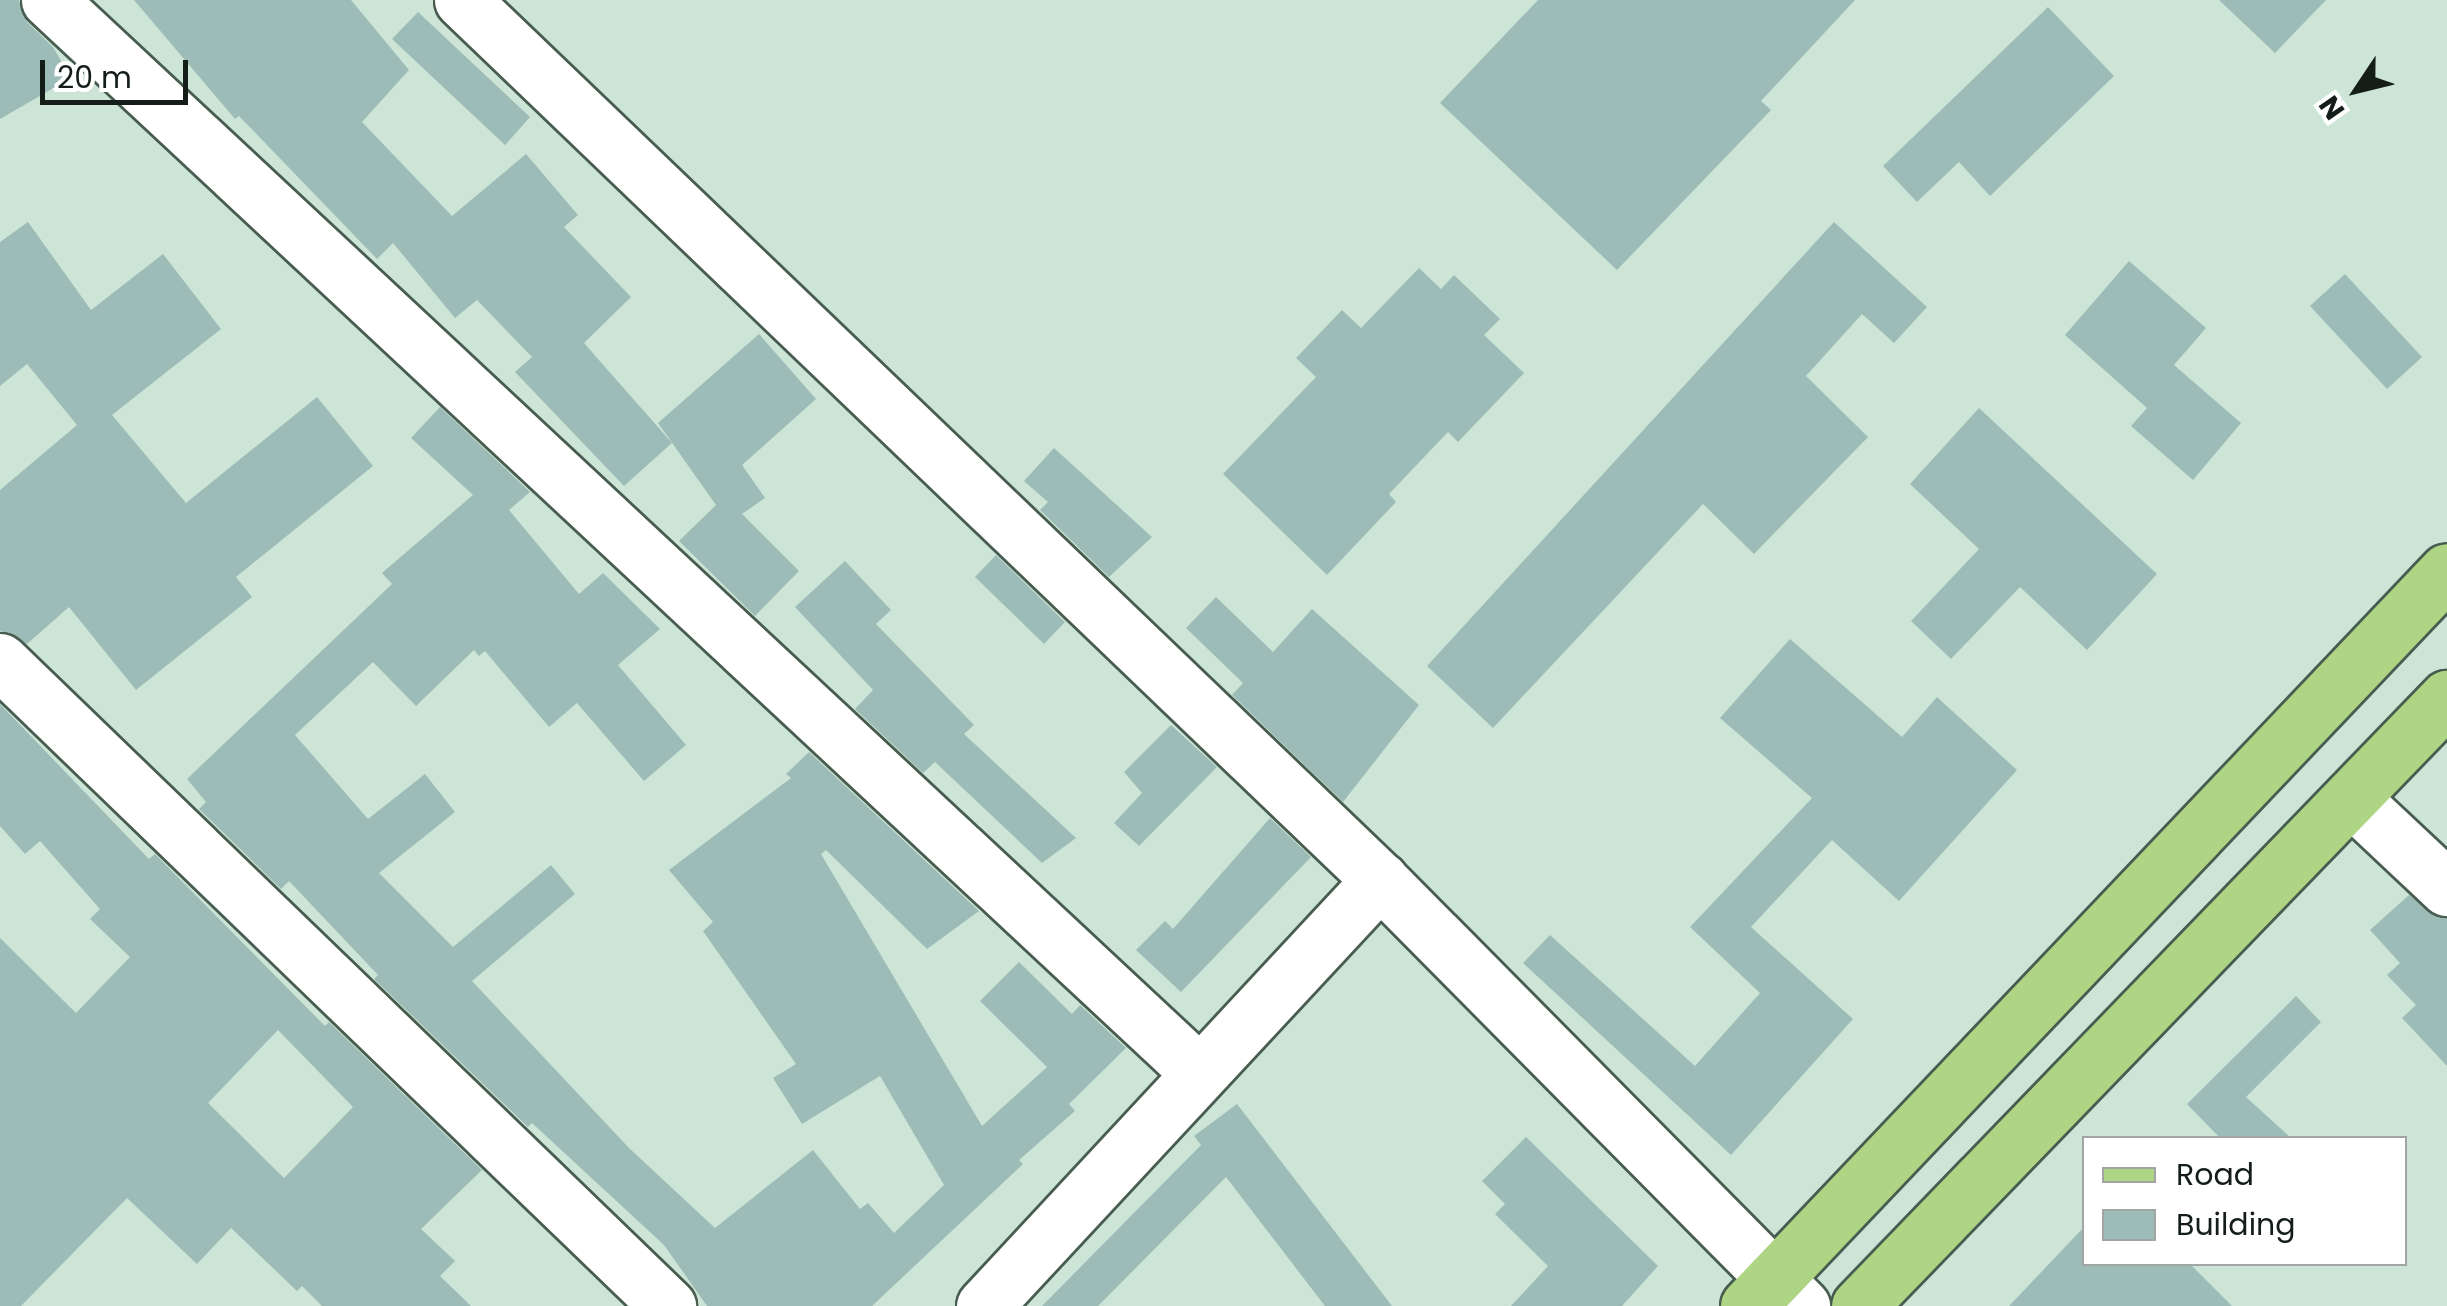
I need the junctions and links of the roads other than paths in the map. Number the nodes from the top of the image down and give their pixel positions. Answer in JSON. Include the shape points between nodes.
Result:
{"nodes":[{"id":1,"x":49,"y":0,"type":"edge"},
{"id":2,"x":462,"y":0,"type":"edge"},
{"id":3,"x":2447,"y":571,"type":"edge"},
{"id":4,"x":0,"y":661,"type":"edge"},
{"id":5,"x":2447,"y":698,"type":"edge"},
{"id":6,"x":2350,"y":798,"type":"junction"},
{"id":7,"x":1380,"y":880,"type":"junction"},
{"id":8,"x":2447,"y":888,"type":"edge"},
{"id":9,"x":1197,"y":1071,"type":"junction"},
{"id":10,"x":1775,"y":1297,"type":"edge"},
{"id":11,"x":668,"y":1306,"type":"edge"},
{"id":12,"x":984,"y":1306,"type":"edge"},
{"id":13,"x":1860,"y":1306,"type":"edge"}],
"edges":[{"from":1,"to":9,"type":"street"},
{"from":2,"to":7,"type":"street"},
{"from":3,"to":10,"type":"main road"},
{"from":4,"to":11,"type":"street"},
{"from":5,"to":6,"type":"main road"},
{"from":6,"to":8,"type":"street"},
{"from":6,"to":13,"type":"main road"},
{"from":7,"to":9,"type":"street"},
{"from":7,"to":10,"type":"street"},
{"from":9,"to":12,"type":"street"}]}
